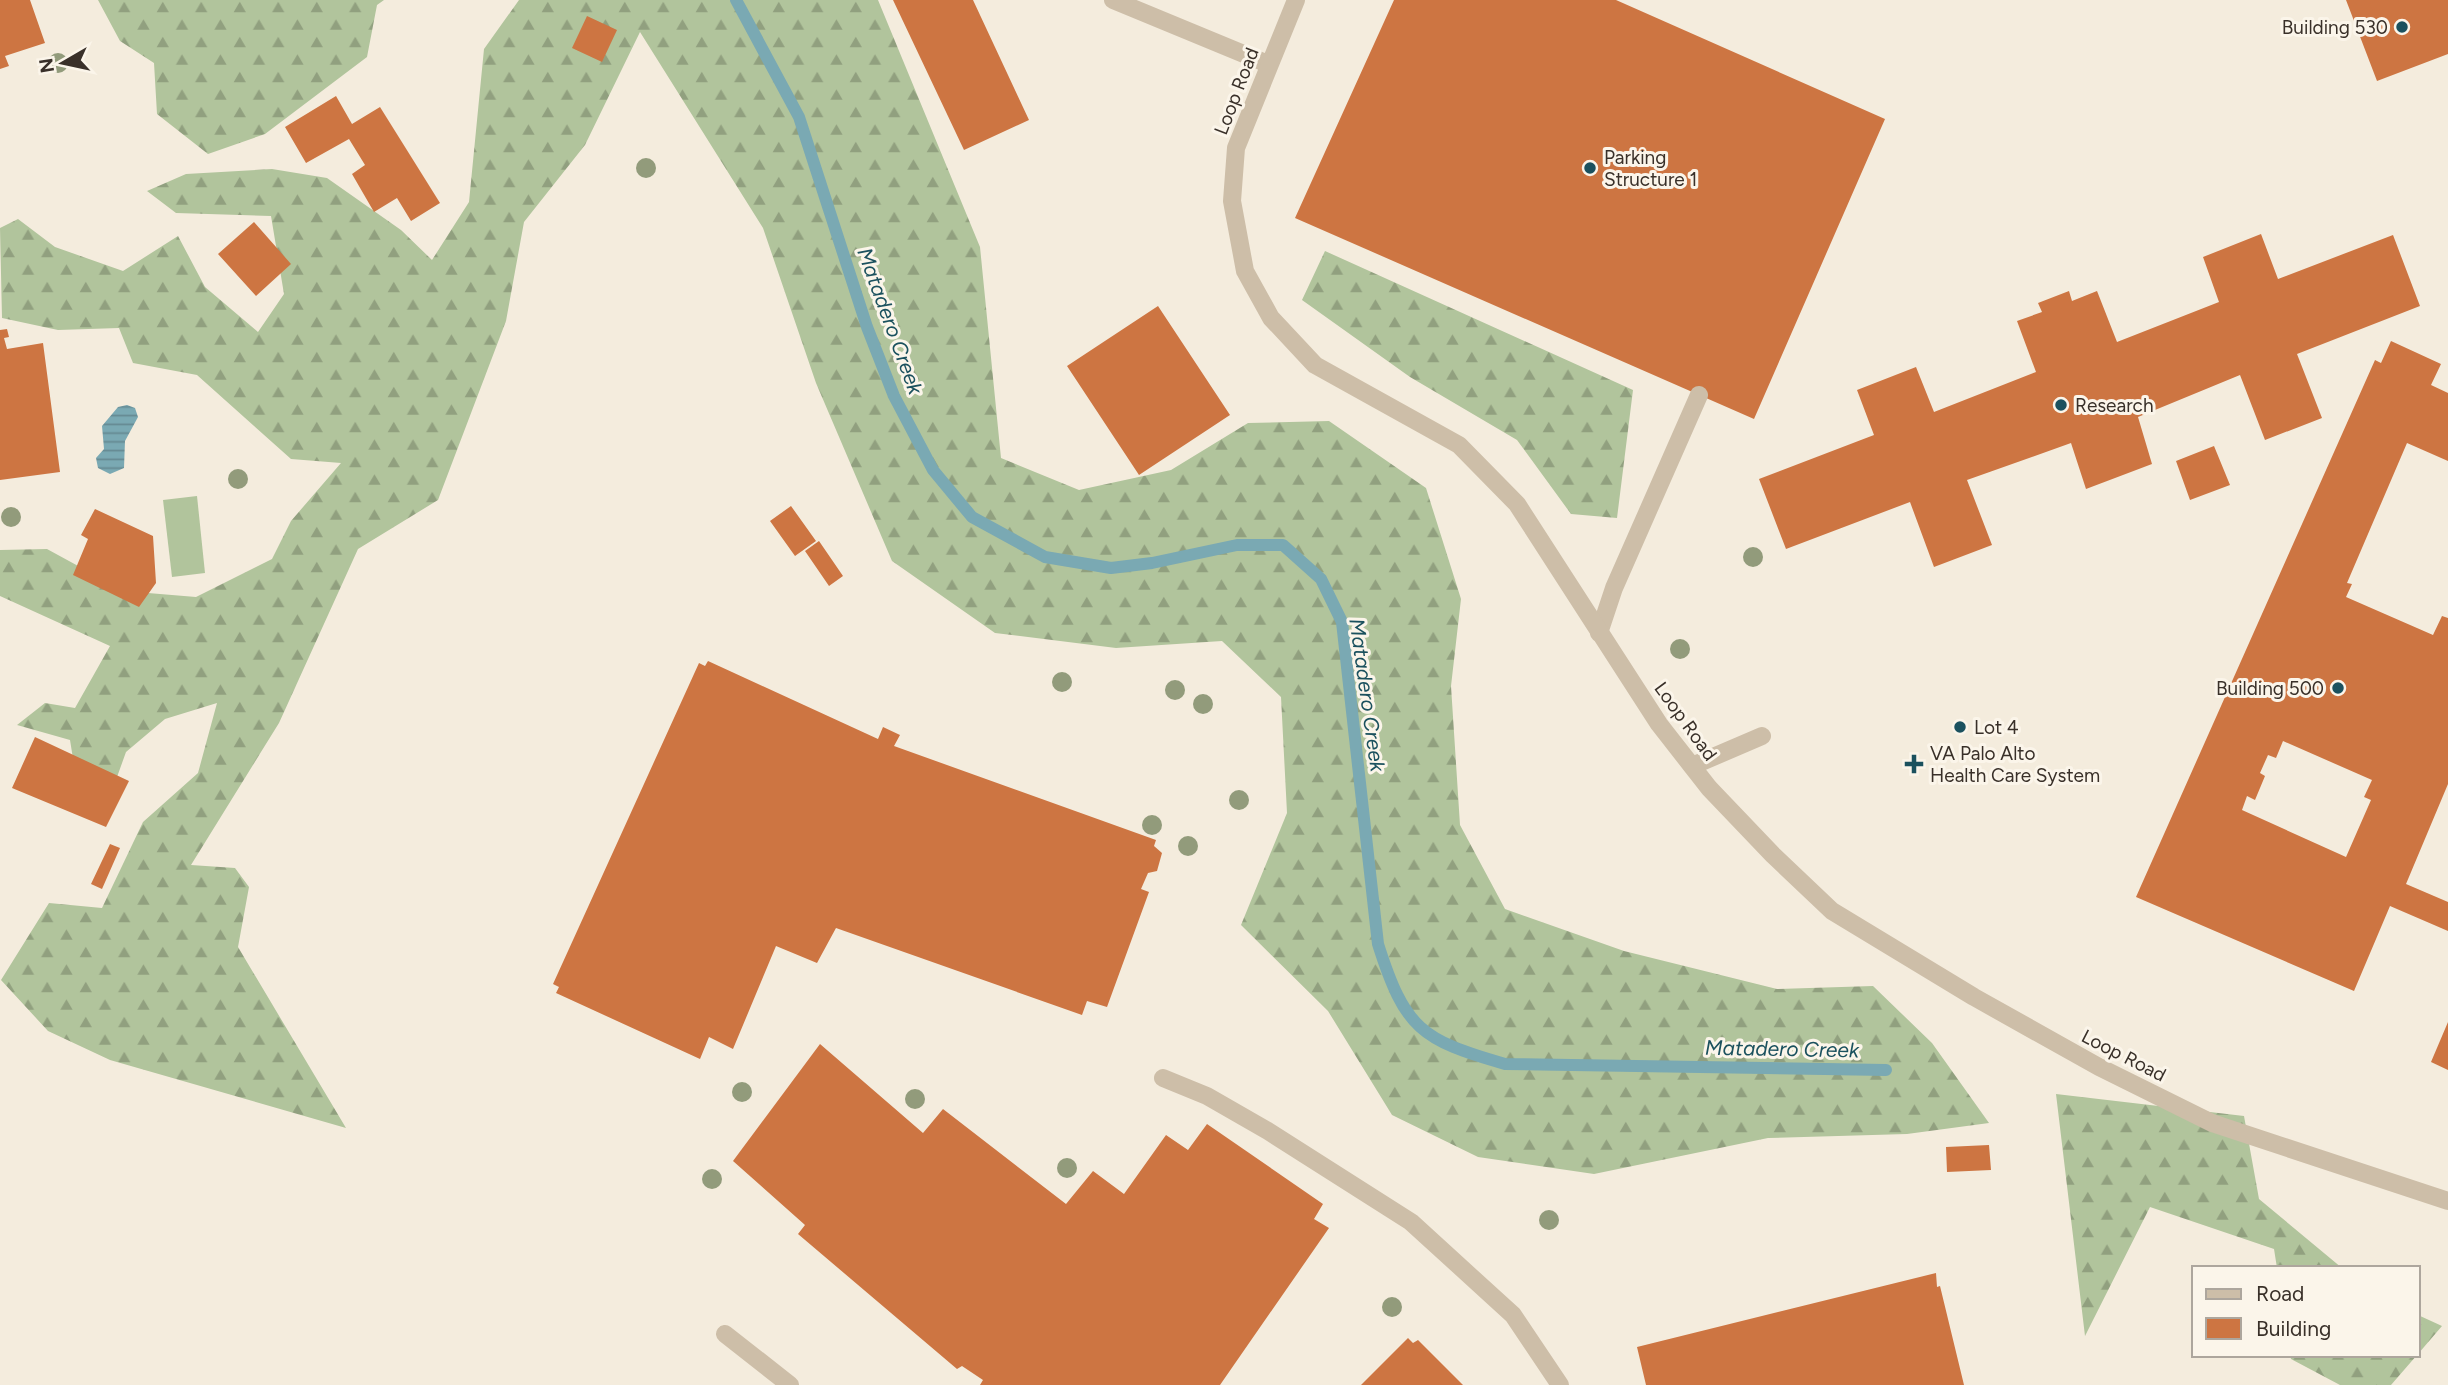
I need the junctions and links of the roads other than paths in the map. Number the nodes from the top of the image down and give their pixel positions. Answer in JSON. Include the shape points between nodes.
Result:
{"nodes":[{"id":1,"x":1112,"y":0,"type":"edge"},
{"id":2,"x":1296,"y":0,"type":"edge"},
{"id":3,"x":1268,"y":65,"type":"junction"},
{"id":4,"x":1699,"y":395,"type":"dead end"},
{"id":5,"x":1599,"y":633,"type":"junction"},
{"id":6,"x":1762,"y":736,"type":"dead end"},
{"id":7,"x":1692,"y":766,"type":"junction"},
{"id":8,"x":1163,"y":1078,"type":"dead end"},
{"id":9,"x":2448,"y":1201,"type":"edge"},
{"id":10,"x":725,"y":1334,"type":"dead end"},
{"id":11,"x":789,"y":1385,"type":"edge"},
{"id":12,"x":1560,"y":1385,"type":"edge"}],
"edges":[{"from":1,"to":3,"type":"street"},
{"from":2,"to":3,"type":"street","name":"Loop Road"},
{"from":3,"to":5,"type":"street","name":"Loop Road","via":[[1236,148],[1232,201],[1245,271],[1271,318],[1315,365],[1459,445],[1517,504]]},
{"from":4,"to":5,"type":"street","via":[[1617,580]]},
{"from":5,"to":7,"type":"street","name":"Loop Road"},
{"from":6,"to":7,"type":"street"},
{"from":7,"to":9,"type":"street","name":"Loop Road","via":[[1773,855],[1832,911],[1974,997],[2099,1068],[2212,1123]]},
{"from":8,"to":12,"type":"street","via":[[1208,1096],[1411,1222],[1513,1315]]},
{"from":10,"to":11,"type":"street"}]}
